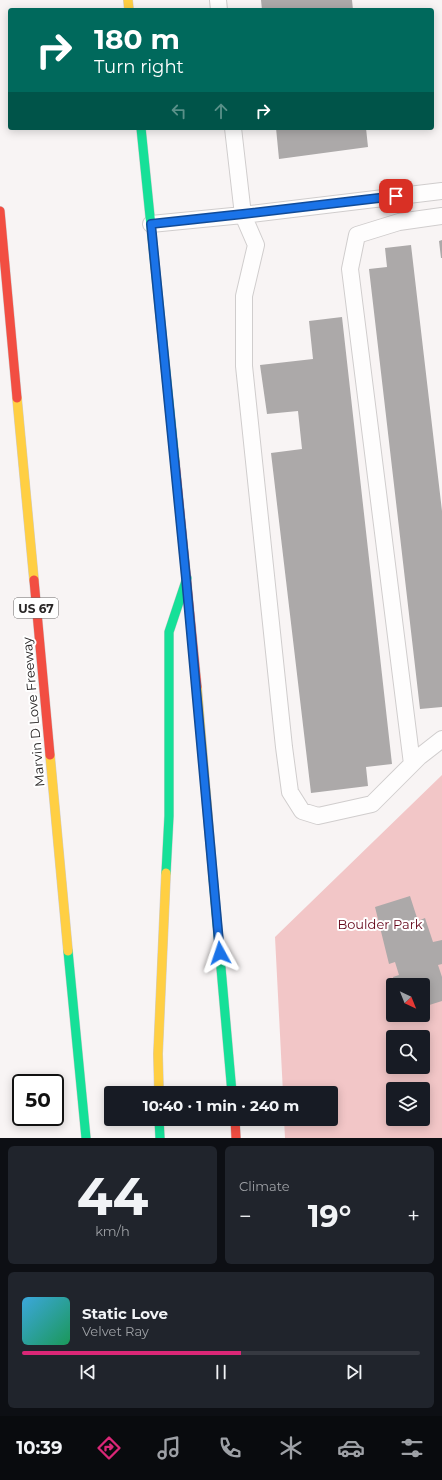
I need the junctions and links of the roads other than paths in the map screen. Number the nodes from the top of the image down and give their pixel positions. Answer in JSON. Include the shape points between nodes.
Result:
{"nodes":[{"id":1,"x":141,"y":130,"type":"edge"},
{"id":2,"x":233,"y":130,"type":"edge"},
{"id":3,"x":442,"y":190,"type":"edge"},
{"id":4,"x":0,"y":211,"type":"edge"},
{"id":5,"x":243,"y":214,"type":"junction"},
{"id":6,"x":442,"y":216,"type":"edge"},
{"id":7,"x":151,"y":224,"type":"junction"},
{"id":8,"x":186,"y":578,"type":"junction"},
{"id":9,"x":442,"y":739,"type":"edge"},
{"id":10,"x":412,"y":764,"type":"junction"},
{"id":11,"x":159,"y":1086,"type":"edge"},
{"id":12,"x":231,"y":1086,"type":"edge"},
{"id":13,"x":159,"y":1126,"type":"edge"},
{"id":14,"x":235,"y":1126,"type":"edge"},
{"id":15,"x":86,"y":1138,"type":"edge"},
{"id":16,"x":160,"y":1138,"type":"edge"},
{"id":17,"x":236,"y":1138,"type":"edge"}],
"edges":[{"from":1,"to":7,"type":"main road"},
{"from":2,"to":5,"type":"lane"},
{"from":3,"to":5,"type":"lane"},
{"from":4,"to":15,"type":"main road","name":"Marvin D Love Freeway","number":"US 67"},
{"from":5,"to":7,"type":"lane"},
{"from":5,"to":10,"type":"lane","via":[[256,245],[244,296],[244,366],[290,792],[302,811],[318,816],[372,804]]},
{"from":6,"to":10,"type":"lane","via":[[399,222],[357,235],[350,269]]},
{"from":7,"to":8,"type":"main road"},
{"from":8,"to":11,"type":"main road","via":[[168,632],[170,816],[158,1054]]},
{"from":8,"to":12,"type":"main road"},
{"from":9,"to":10,"type":"lane"},
{"from":13,"to":16,"type":"main road"},
{"from":14,"to":17,"type":"main road"}]}
